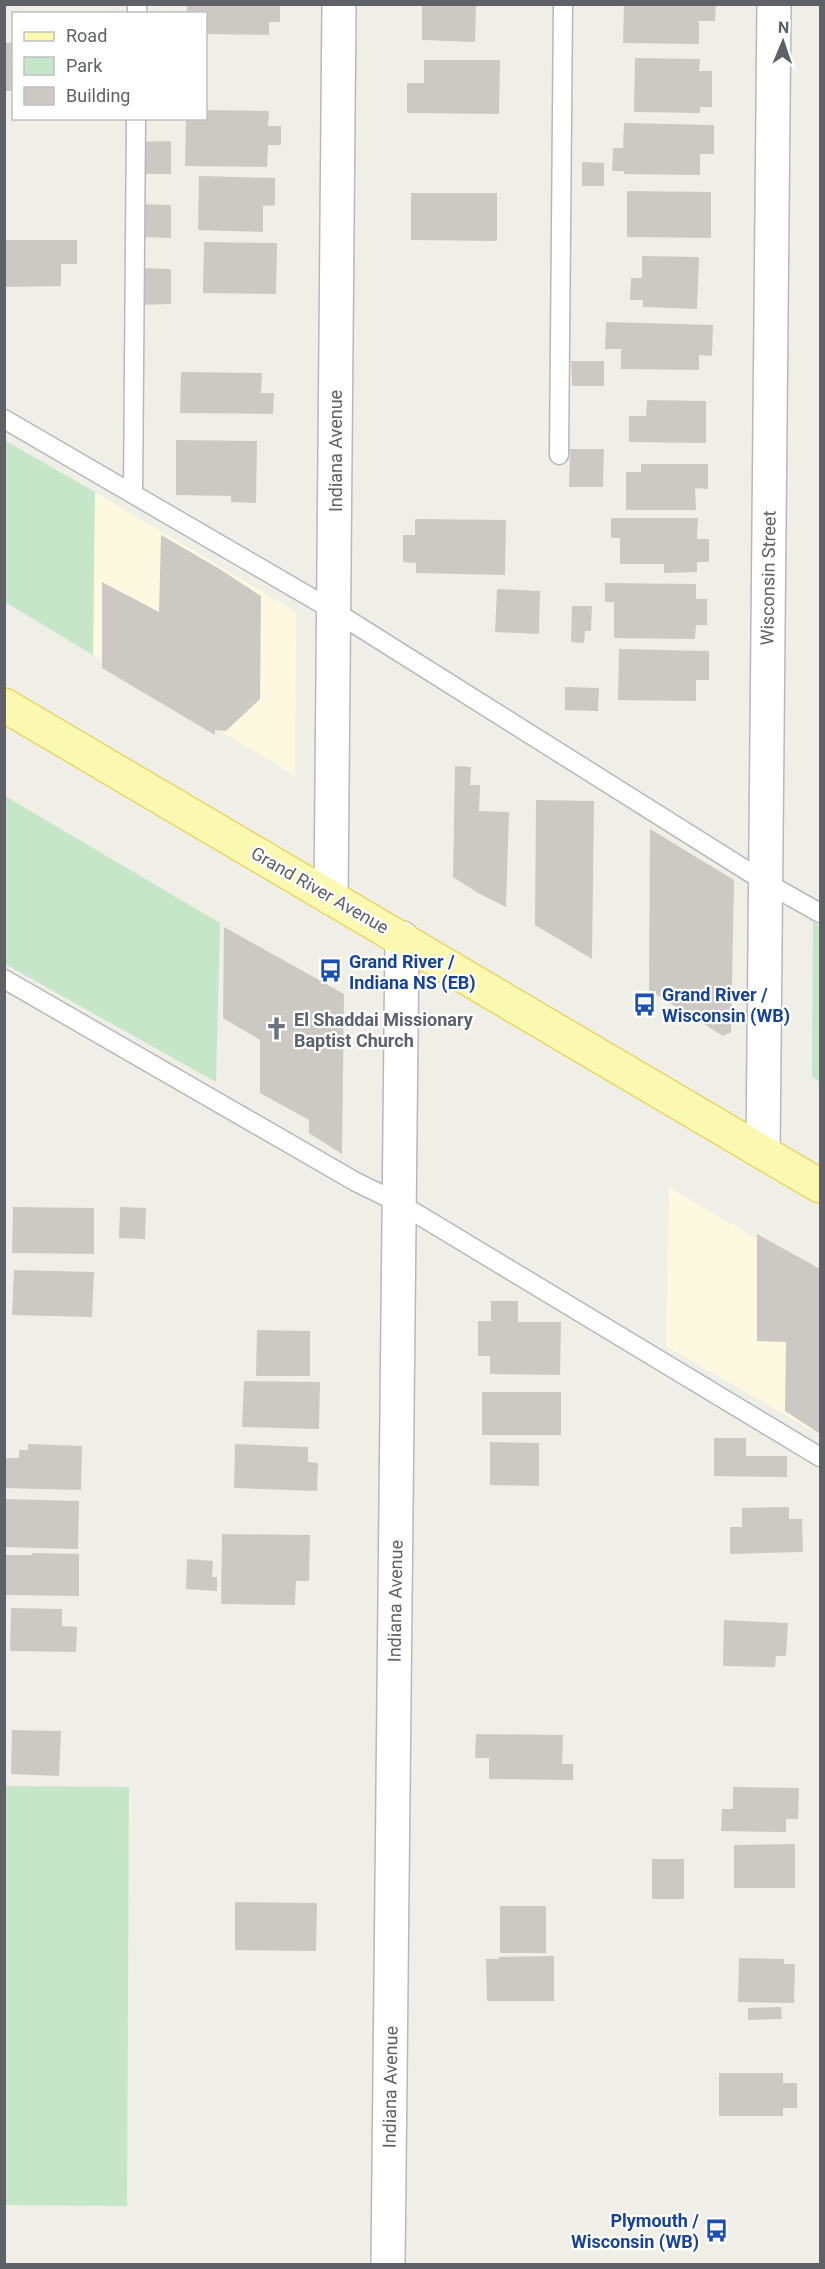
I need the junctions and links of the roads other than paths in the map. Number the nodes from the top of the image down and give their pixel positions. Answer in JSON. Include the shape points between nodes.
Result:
{"nodes":[{"id":1,"x":339,"y":4,"type":"edge"},
{"id":2,"x":562,"y":4,"type":"edge"},
{"id":3,"x":774,"y":4,"type":"edge"},
{"id":4,"x":136,"y":120,"type":"edge"},
{"id":5,"x":4,"y":419,"type":"edge"},
{"id":6,"x":559,"y":455,"type":"dead end"},
{"id":7,"x":133,"y":494,"type":"junction"},
{"id":8,"x":334,"y":611,"type":"junction"},
{"id":9,"x":4,"y":705,"type":"edge"},
{"id":10,"x":765,"y":882,"type":"junction"},
{"id":11,"x":331,"y":898,"type":"junction"},
{"id":12,"x":820,"y":913,"type":"edge"},
{"id":13,"x":402,"y":938,"type":"junction"},
{"id":14,"x":4,"y":979,"type":"edge"},
{"id":15,"x":763,"y":1152,"type":"junction"},
{"id":16,"x":820,"y":1186,"type":"edge"},
{"id":17,"x":399,"y":1203,"type":"junction"},
{"id":18,"x":820,"y":1457,"type":"edge"},
{"id":19,"x":388,"y":2265,"type":"edge"}],
"edges":[{"from":1,"to":8,"type":"street","name":"Indiana Avenue"},
{"from":2,"to":6,"type":"lane"},
{"from":3,"to":10,"type":"street","name":"Wisconsin Street"},
{"from":4,"to":7,"type":"lane"},
{"from":5,"to":7,"type":"lane"},
{"from":7,"to":8,"type":"lane"},
{"from":8,"to":10,"type":"lane"},
{"from":8,"to":11,"type":"street","name":"Indiana Avenue"},
{"from":9,"to":11,"type":"main road","name":"Grand River Avenue"},
{"from":10,"to":12,"type":"lane"},
{"from":10,"to":15,"type":"street","name":"Wisconsin Street"},
{"from":11,"to":13,"type":"main road","name":"Grand River Avenue"},
{"from":13,"to":15,"type":"main road","name":"Grand River Avenue"},
{"from":13,"to":17,"type":"street","name":"Indiana Avenue"},
{"from":14,"to":17,"type":"lane"},
{"from":15,"to":16,"type":"main road","name":"Grand River Avenue"},
{"from":17,"to":18,"type":"lane"},
{"from":17,"to":19,"type":"street","name":"Indiana Avenue"}]}
